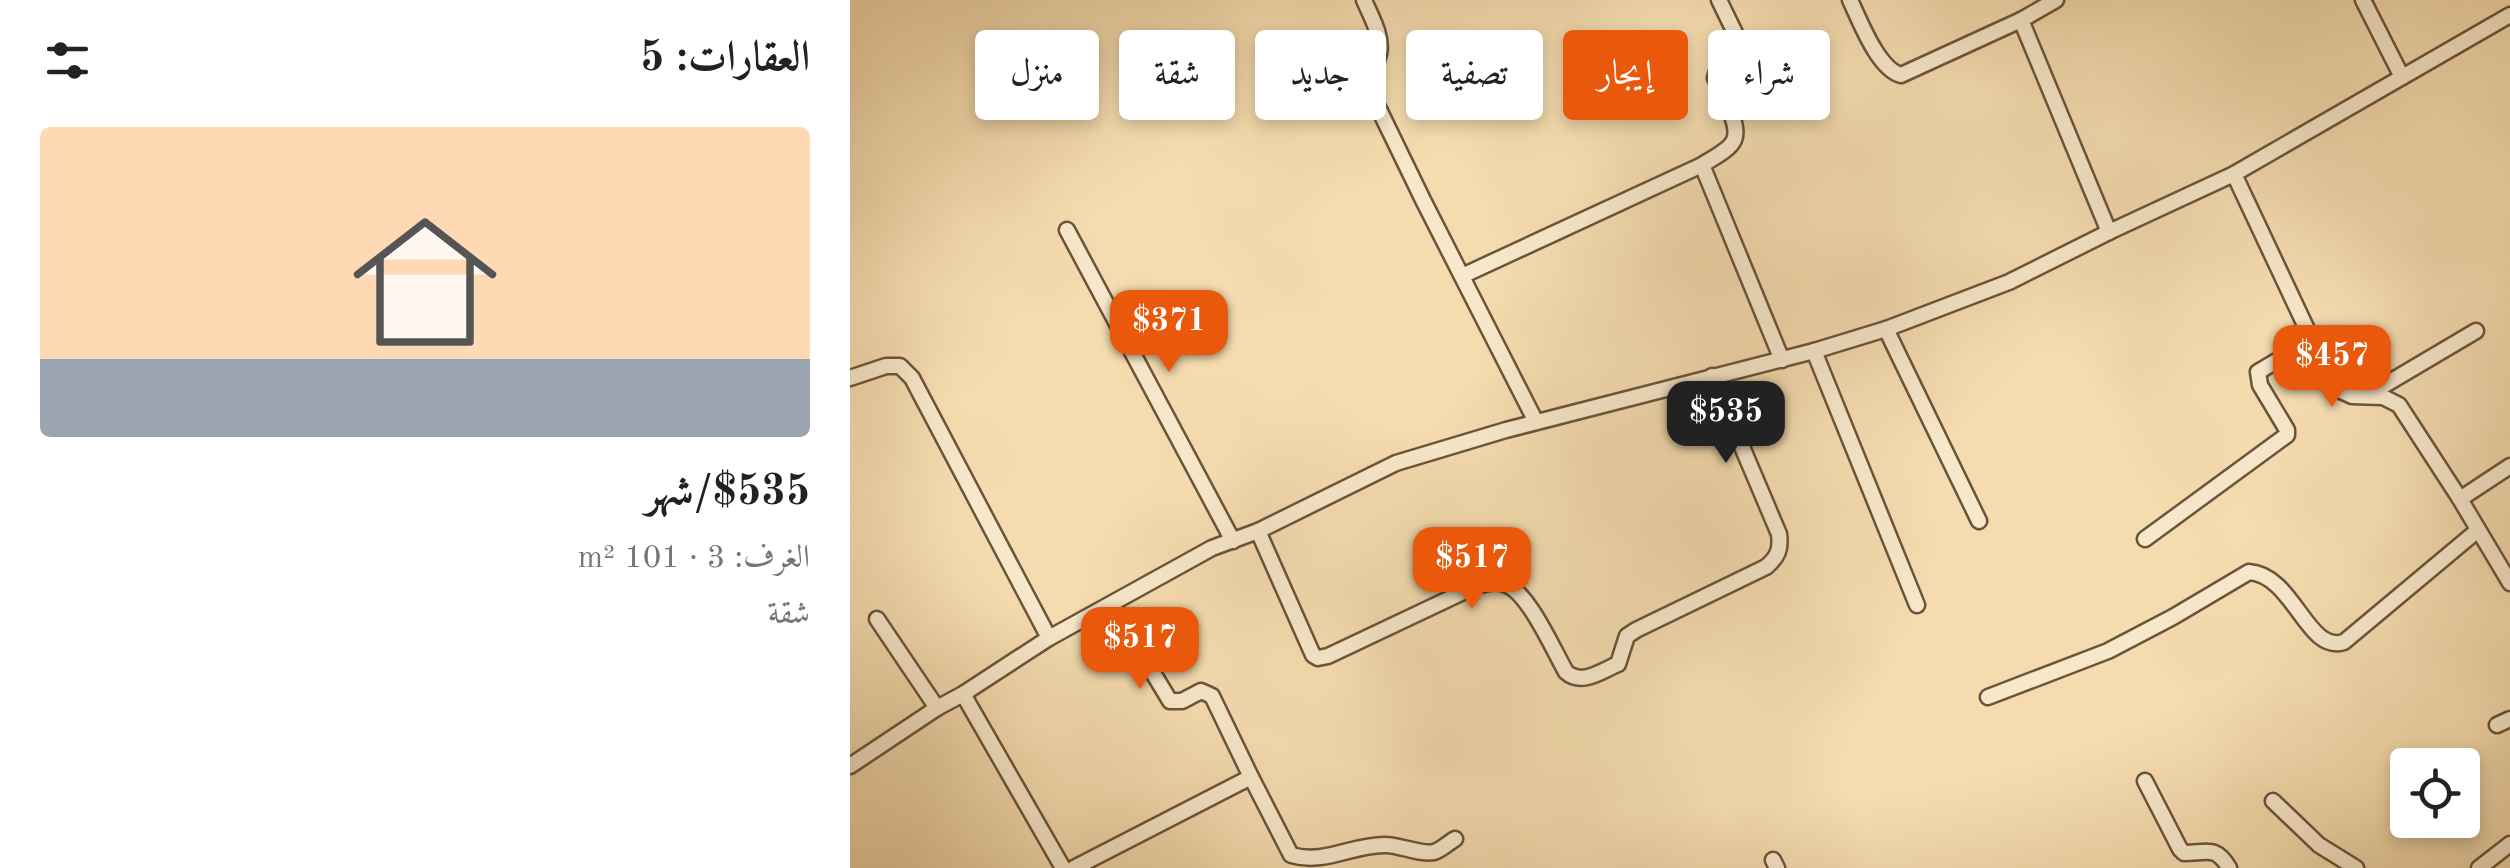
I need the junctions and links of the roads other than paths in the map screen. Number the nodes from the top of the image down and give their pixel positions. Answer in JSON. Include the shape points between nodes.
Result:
{"nodes":[{"id":1,"x":1364,"y":0,"type":"edge"},
{"id":2,"x":1719,"y":0,"type":"edge"},
{"id":3,"x":1850,"y":0,"type":"edge"},
{"id":4,"x":2056,"y":0,"type":"edge"},
{"id":5,"x":2363,"y":0,"type":"edge"},
{"id":6,"x":2510,"y":15,"type":"edge"},
{"id":7,"x":2021,"y":20,"type":"junction"},
{"id":8,"x":2402,"y":77,"type":"junction"},
{"id":9,"x":1702,"y":165,"type":"junction"},
{"id":10,"x":2234,"y":174,"type":"junction"},
{"id":11,"x":1067,"y":230,"type":"dead end"},
{"id":12,"x":2109,"y":232,"type":"junction"},
{"id":13,"x":1462,"y":276,"type":"junction"},
{"id":14,"x":1886,"y":328,"type":"junction"},
{"id":15,"x":2476,"y":331,"type":"dead end"},
{"id":16,"x":2312,"y":340,"type":"junction"},
{"id":17,"x":1814,"y":351,"type":"junction"},
{"id":18,"x":1782,"y":360,"type":"junction"},
{"id":19,"x":1712,"y":376,"type":"junction"},
{"id":20,"x":850,"y":378,"type":"edge"},
{"id":21,"x":2365,"y":396,"type":"junction"},
{"id":22,"x":1536,"y":422,"type":"junction"},
{"id":23,"x":2510,"y":466,"type":"edge"},
{"id":24,"x":2460,"y":499,"type":"junction"},
{"id":25,"x":1979,"y":522,"type":"dead end"},
{"id":26,"x":2478,"y":530,"type":"junction"},
{"id":27,"x":1258,"y":531,"type":"junction"},
{"id":28,"x":2146,"y":539,"type":"dead end"},
{"id":29,"x":1234,"y":540,"type":"junction"},
{"id":30,"x":2510,"y":583,"type":"edge"},
{"id":31,"x":1112,"y":605,"type":"junction"},
{"id":32,"x":1917,"y":605,"type":"dead end"},
{"id":33,"x":877,"y":619,"type":"dead end"},
{"id":34,"x":1049,"y":638,"type":"junction"},
{"id":35,"x":962,"y":694,"type":"junction"},
{"id":36,"x":1988,"y":697,"type":"dead end"},
{"id":37,"x":937,"y":708,"type":"junction"},
{"id":38,"x":850,"y":766,"type":"edge"},
{"id":39,"x":1251,"y":777,"type":"junction"},
{"id":40,"x":2146,"y":781,"type":"dead end"},
{"id":41,"x":2273,"y":801,"type":"dead end"},
{"id":42,"x":1454,"y":840,"type":"dead end"},
{"id":43,"x":2510,"y":844,"type":"edge"},
{"id":44,"x":1063,"y":868,"type":"edge"},
{"id":45,"x":1074,"y":868,"type":"edge"},
{"id":46,"x":2230,"y":868,"type":"edge"},
{"id":47,"x":2356,"y":868,"type":"edge"},
{"id":48,"x":2479,"y":868,"type":"edge"}],
"edges":[{"from":1,"to":13,"type":"street","via":[[1380,40],[1369,85],[1374,101]]},
{"from":2,"to":9,"type":"street","via":[[1737,50],[1715,78],[1736,136]]},
{"from":3,"to":7,"type":"street","via":[[1884,63],[1900,75]]},
{"from":4,"to":7,"type":"street"},
{"from":5,"to":8,"type":"street"},
{"from":6,"to":8,"type":"street"},
{"from":7,"to":12,"type":"street"},
{"from":8,"to":10,"type":"street"},
{"from":9,"to":13,"type":"street"},
{"from":9,"to":18,"type":"street"},
{"from":10,"to":12,"type":"street"},
{"from":10,"to":16,"type":"street"},
{"from":11,"to":29,"type":"street"},
{"from":12,"to":14,"type":"street","via":[[2008,282]]},
{"from":13,"to":22,"type":"street"},
{"from":14,"to":17,"type":"street"},
{"from":14,"to":25,"type":"street"},
{"from":15,"to":21,"type":"street"},
{"from":16,"to":21,"type":"street","via":[[2341,390]]},
{"from":16,"to":28,"type":"street","via":[[2258,372],[2287,435]]},
{"from":17,"to":18,"type":"street"},
{"from":17,"to":32,"type":"street"},
{"from":18,"to":19,"type":"street"},
{"from":19,"to":22,"type":"street"},
{"from":19,"to":27,"type":"street","via":[[1780,550],[1766,567],[1636,630],[1624,641],[1618,664],[1583,680],[1566,672],[1519,591],[1492,582],[1318,658]]},
{"from":20,"to":34,"type":"street","via":[[900,366],[912,378]]},
{"from":21,"to":24,"type":"street","via":[[2399,405]]},
{"from":22,"to":27,"type":"street","via":[[1396,463]]},
{"from":23,"to":24,"type":"street"},
{"from":24,"to":26,"type":"street"},
{"from":26,"to":30,"type":"street"},
{"from":26,"to":36,"type":"street","via":[[2338,645],[2321,640],[2272,579],[2248,572],[2108,651]]},
{"from":27,"to":29,"type":"street"},
{"from":29,"to":31,"type":"street"},
{"from":31,"to":34,"type":"street"},
{"from":31,"to":39,"type":"street","via":[[1170,701],[1205,691],[1212,696]]},
{"from":33,"to":37,"type":"street"},
{"from":34,"to":35,"type":"street"},
{"from":35,"to":37,"type":"street"},
{"from":35,"to":44,"type":"street"},
{"from":37,"to":38,"type":"street"},
{"from":39,"to":42,"type":"street","via":[[1291,855],[1300,858],[1372,845],[1428,853]]},
{"from":39,"to":45,"type":"street"},
{"from":40,"to":46,"type":"street","via":[[2184,853],[2217,852]]},
{"from":41,"to":47,"type":"street"},
{"from":43,"to":48,"type":"street"}]}
